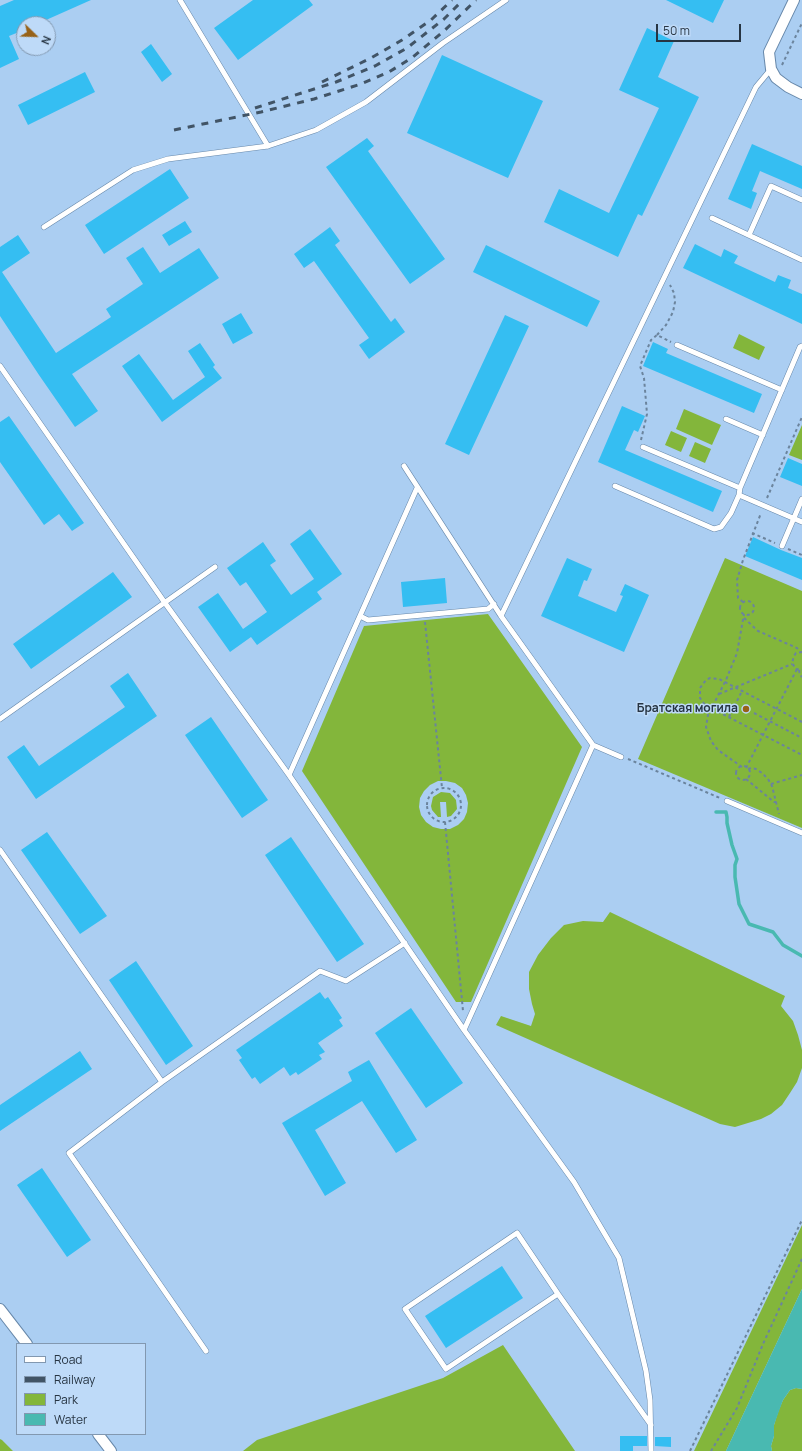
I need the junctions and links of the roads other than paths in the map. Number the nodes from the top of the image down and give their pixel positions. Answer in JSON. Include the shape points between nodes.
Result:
{"nodes":[{"id":1,"x":180,"y":0,"type":"edge"},
{"id":2,"x":506,"y":0,"type":"edge"},
{"id":3,"x":794,"y":0,"type":"edge"},
{"id":4,"x":773,"y":74,"type":"junction"},
{"id":5,"x":802,"y":94,"type":"edge"},
{"id":6,"x":268,"y":146,"type":"junction"},
{"id":7,"x":802,"y":200,"type":"edge"},
{"id":8,"x":712,"y":218,"type":"dead end"},
{"id":9,"x":44,"y":227,"type":"dead end"},
{"id":10,"x":749,"y":236,"type":"junction"},
{"id":11,"x":802,"y":260,"type":"edge"},
{"id":12,"x":677,"y":345,"type":"road end"},
{"id":13,"x":802,"y":346,"type":"edge"},
{"id":14,"x":0,"y":366,"type":"edge"},
{"id":15,"x":782,"y":390,"type":"junction"},
{"id":16,"x":726,"y":419,"type":"dead end"},
{"id":17,"x":763,"y":435,"type":"junction"},
{"id":18,"x":643,"y":447,"type":"road end"},
{"id":19,"x":404,"y":466,"type":"dead end"},
{"id":20,"x":615,"y":486,"type":"dead end"},
{"id":21,"x":417,"y":488,"type":"junction"},
{"id":22,"x":740,"y":488,"type":"junction"},
{"id":23,"x":739,"y":495,"type":"junction"},
{"id":24,"x":802,"y":499,"type":"edge"},
{"id":25,"x":794,"y":519,"type":"junction"},
{"id":26,"x":802,"y":522,"type":"edge"},
{"id":27,"x":782,"y":546,"type":"dead end"},
{"id":28,"x":215,"y":567,"type":"dead end"},
{"id":29,"x":165,"y":603,"type":"junction"},
{"id":30,"x":494,"y":604,"type":"junction"},
{"id":31,"x":360,"y":616,"type":"junction"},
{"id":32,"x":501,"y":616,"type":"junction"},
{"id":33,"x":0,"y":719,"type":"edge"},
{"id":34,"x":593,"y":745,"type":"junction"},
{"id":35,"x":621,"y":757,"type":"road end"},
{"id":36,"x":289,"y":775,"type":"junction"},
{"id":37,"x":727,"y":801,"type":"road end"},
{"id":38,"x":802,"y":833,"type":"edge"},
{"id":39,"x":0,"y":850,"type":"edge"},
{"id":40,"x":405,"y":943,"type":"junction"},
{"id":41,"x":464,"y":1030,"type":"junction"},
{"id":42,"x":162,"y":1082,"type":"junction"},
{"id":43,"x":558,"y":1294,"type":"junction"},
{"id":44,"x":0,"y":1309,"type":"edge"},
{"id":45,"x":26,"y":1343,"type":"edge"},
{"id":46,"x":206,"y":1351,"type":"dead end"},
{"id":47,"x":651,"y":1425,"type":"junction"},
{"id":48,"x":99,"y":1435,"type":"edge"},
{"id":49,"x":111,"y":1451,"type":"edge"},
{"id":50,"x":651,"y":1451,"type":"edge"}],
"edges":[{"from":1,"to":6,"type":"lane"},
{"from":2,"to":6,"type":"lane","via":[[443,43],[366,102],[316,130]]},
{"from":3,"to":4,"type":"street","via":[[769,52]]},
{"from":4,"to":5,"type":"street","via":[[788,87]]},
{"from":4,"to":32,"type":"lane","via":[[756,87]]},
{"from":6,"to":9,"type":"lane","via":[[168,159],[133,170]]},
{"from":7,"to":10,"type":"lane","via":[[771,186]]},
{"from":8,"to":10,"type":"lane"},
{"from":10,"to":11,"type":"lane"},
{"from":12,"to":15,"type":"lane"},
{"from":13,"to":15,"type":"lane"},
{"from":14,"to":29,"type":"lane"},
{"from":15,"to":17,"type":"lane"},
{"from":16,"to":17,"type":"lane"},
{"from":17,"to":22,"type":"lane"},
{"from":18,"to":22,"type":"lane"},
{"from":19,"to":21,"type":"lane"},
{"from":20,"to":23,"type":"lane","via":[[714,529],[721,527],[726,521]]},
{"from":21,"to":30,"type":"lane"},
{"from":21,"to":31,"type":"lane"},
{"from":22,"to":23,"type":"lane"},
{"from":23,"to":25,"type":"lane"},
{"from":24,"to":25,"type":"lane"},
{"from":25,"to":26,"type":"lane"},
{"from":25,"to":27,"type":"lane"},
{"from":28,"to":29,"type":"lane"},
{"from":29,"to":33,"type":"lane"},
{"from":29,"to":36,"type":"lane"},
{"from":30,"to":31,"type":"lane","via":[[488,609],[368,620]]},
{"from":30,"to":32,"type":"lane"},
{"from":31,"to":36,"type":"lane"},
{"from":32,"to":34,"type":"lane"},
{"from":34,"to":35,"type":"lane"},
{"from":34,"to":41,"type":"lane"},
{"from":36,"to":40,"type":"lane"},
{"from":37,"to":38,"type":"lane"},
{"from":39,"to":42,"type":"lane"},
{"from":40,"to":41,"type":"lane"},
{"from":40,"to":42,"type":"lane","via":[[346,981],[320,971]]},
{"from":41,"to":47,"type":"lane","via":[[574,1182],[618,1258],[646,1372]]},
{"from":42,"to":46,"type":"lane","via":[[69,1153]]},
{"from":43,"to":43,"type":"lane","via":[[446,1370],[405,1309],[517,1233]]},
{"from":43,"to":47,"type":"lane"},
{"from":44,"to":45,"type":"street"},
{"from":47,"to":50,"type":"lane"},
{"from":48,"to":49,"type":"street"}]}
